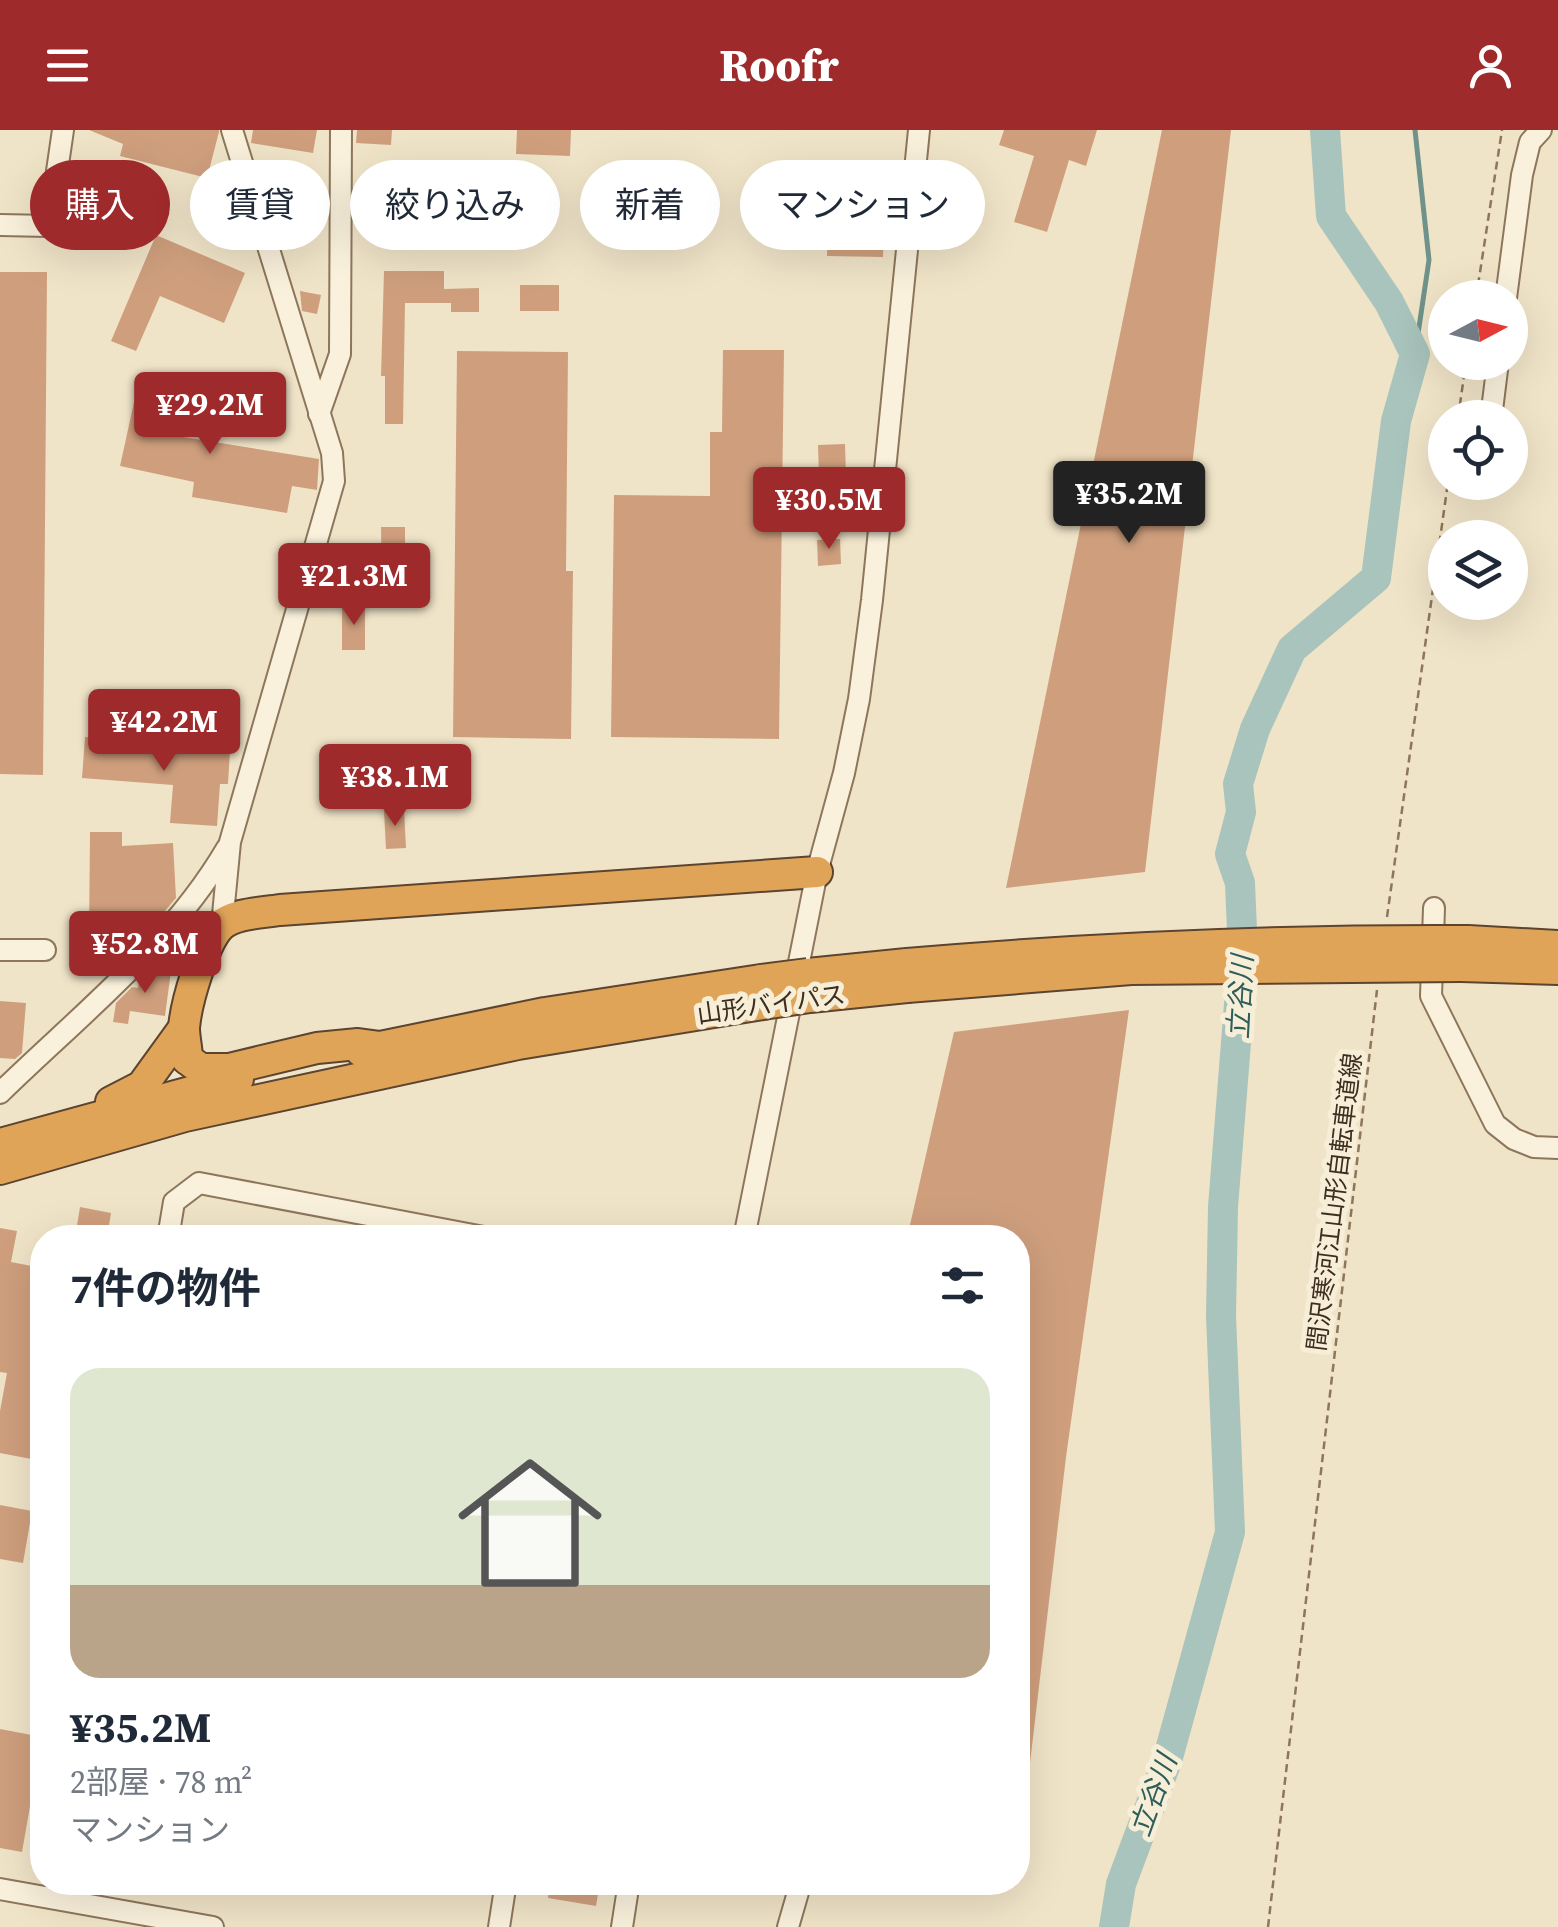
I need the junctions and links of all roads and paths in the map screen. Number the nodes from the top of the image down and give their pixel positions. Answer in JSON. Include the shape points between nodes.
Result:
{"nodes":[{"id":1,"x":63,"y":130,"type":"edge"},
{"id":2,"x":232,"y":130,"type":"edge"},
{"id":3,"x":341,"y":130,"type":"edge"},
{"id":4,"x":918,"y":130,"type":"edge"},
{"id":5,"x":1502,"y":130,"type":"edge"},
{"id":6,"x":1542,"y":130,"type":"edge"},
{"id":7,"x":0,"y":226,"type":"edge"},
{"id":8,"x":1479,"y":280,"type":"edge"},
{"id":9,"x":1508,"y":280,"type":"edge"},
{"id":10,"x":319,"y":415,"type":"junction"},
{"id":11,"x":1445,"y":500,"type":"edge"},
{"id":12,"x":230,"y":842,"type":"junction"},
{"id":13,"x":817,"y":872,"type":"junction"},
{"id":14,"x":1434,"y":908,"type":"dead end"},
{"id":15,"x":222,"y":924,"type":"junction"},
{"id":16,"x":1385,"y":930,"type":"dead end"},
{"id":17,"x":1558,"y":946,"type":"edge"},
{"id":18,"x":0,"y":950,"type":"edge"},
{"id":19,"x":44,"y":950,"type":"dead end"},
{"id":20,"x":1464,"y":953,"type":"junction"},
{"id":21,"x":1558,"y":969,"type":"edge"},
{"id":22,"x":1378,"y":988,"type":"dead end"},
{"id":23,"x":762,"y":992,"type":"junction"},
{"id":24,"x":184,"y":1028,"type":"junction"},
{"id":25,"x":380,"y":1047,"type":"junction"},
{"id":26,"x":0,"y":1093,"type":"edge"},
{"id":27,"x":0,"y":1134,"type":"edge"},
{"id":28,"x":0,"y":1144,"type":"edge"},
{"id":29,"x":1558,"y":1148,"type":"edge"},
{"id":30,"x":0,"y":1169,"type":"edge"},
{"id":31,"x":170,"y":1225,"type":"edge"},
{"id":32,"x":419,"y":1225,"type":"edge"},
{"id":33,"x":747,"y":1225,"type":"edge"},
{"id":34,"x":0,"y":1889,"type":"edge"},
{"id":35,"x":30,"y":1890,"type":"edge"},
{"id":36,"x":78,"y":1895,"type":"edge"},
{"id":37,"x":504,"y":1895,"type":"edge"},
{"id":38,"x":627,"y":1895,"type":"edge"},
{"id":39,"x":797,"y":1895,"type":"edge"},
{"id":40,"x":213,"y":1927,"type":"edge"},
{"id":41,"x":499,"y":1927,"type":"edge"},
{"id":42,"x":622,"y":1927,"type":"edge"},
{"id":43,"x":788,"y":1927,"type":"edge"},
{"id":44,"x":1268,"y":1927,"type":"edge"}],
"edges":[{"from":1,"to":7,"type":"street","via":[[49,226]]},
{"from":2,"to":10,"type":"street"},
{"from":3,"to":10,"type":"street","via":[[340,354]]},
{"from":4,"to":13,"type":"street","via":[[862,679]]},
{"from":5,"to":8,"type":"path"},
{"from":6,"to":9,"type":"street","via":[[1530,142],[1522,174]]},
{"from":10,"to":12,"type":"street","via":[[334,481]]},
{"from":11,"to":16,"type":"path"},
{"from":12,"to":15,"type":"street"},
{"from":12,"to":26,"type":"street","via":[[202,891],[158,941]]},
{"from":13,"to":15,"type":"highway","via":[[280,910]]},
{"from":13,"to":33,"type":"street"},
{"from":14,"to":29,"type":"street","via":[[1432,996],[1495,1124],[1524,1143]]},
{"from":15,"to":24,"type":"highway","via":[[208,944]]},
{"from":17,"to":20,"type":"highway","name":"山形バイパス"},
{"from":18,"to":19,"type":"street"},
{"from":20,"to":21,"type":"highway","name":"山形バイパス"},
{"from":20,"to":23,"type":"highway","name":"山形バイパス","bridge":true,"via":[[907,975]]},
{"from":22,"to":44,"type":"path","name":"間沢寒河江山形自転車道線"},
{"from":23,"to":25,"type":"highway","name":"山形バイパス","via":[[546,1013]]},
{"from":23,"to":30,"type":"highway","name":"山形バイパス","via":[[185,1116]]},
{"from":24,"to":25,"type":"highway","via":[[188,1059],[201,1069],[317,1048]]},
{"from":24,"to":27,"type":"highway","via":[[142,1086],[100,1107]]},
{"from":25,"to":28,"type":"highway","name":"山形バイパス","via":[[281,1067]]},
{"from":31,"to":32,"type":"street","via":[[174,1202],[199,1184]]},
{"from":34,"to":35,"type":"street"},
{"from":36,"to":40,"type":"street"},
{"from":37,"to":41,"type":"street"},
{"from":38,"to":42,"type":"street"},
{"from":39,"to":43,"type":"street"}]}
